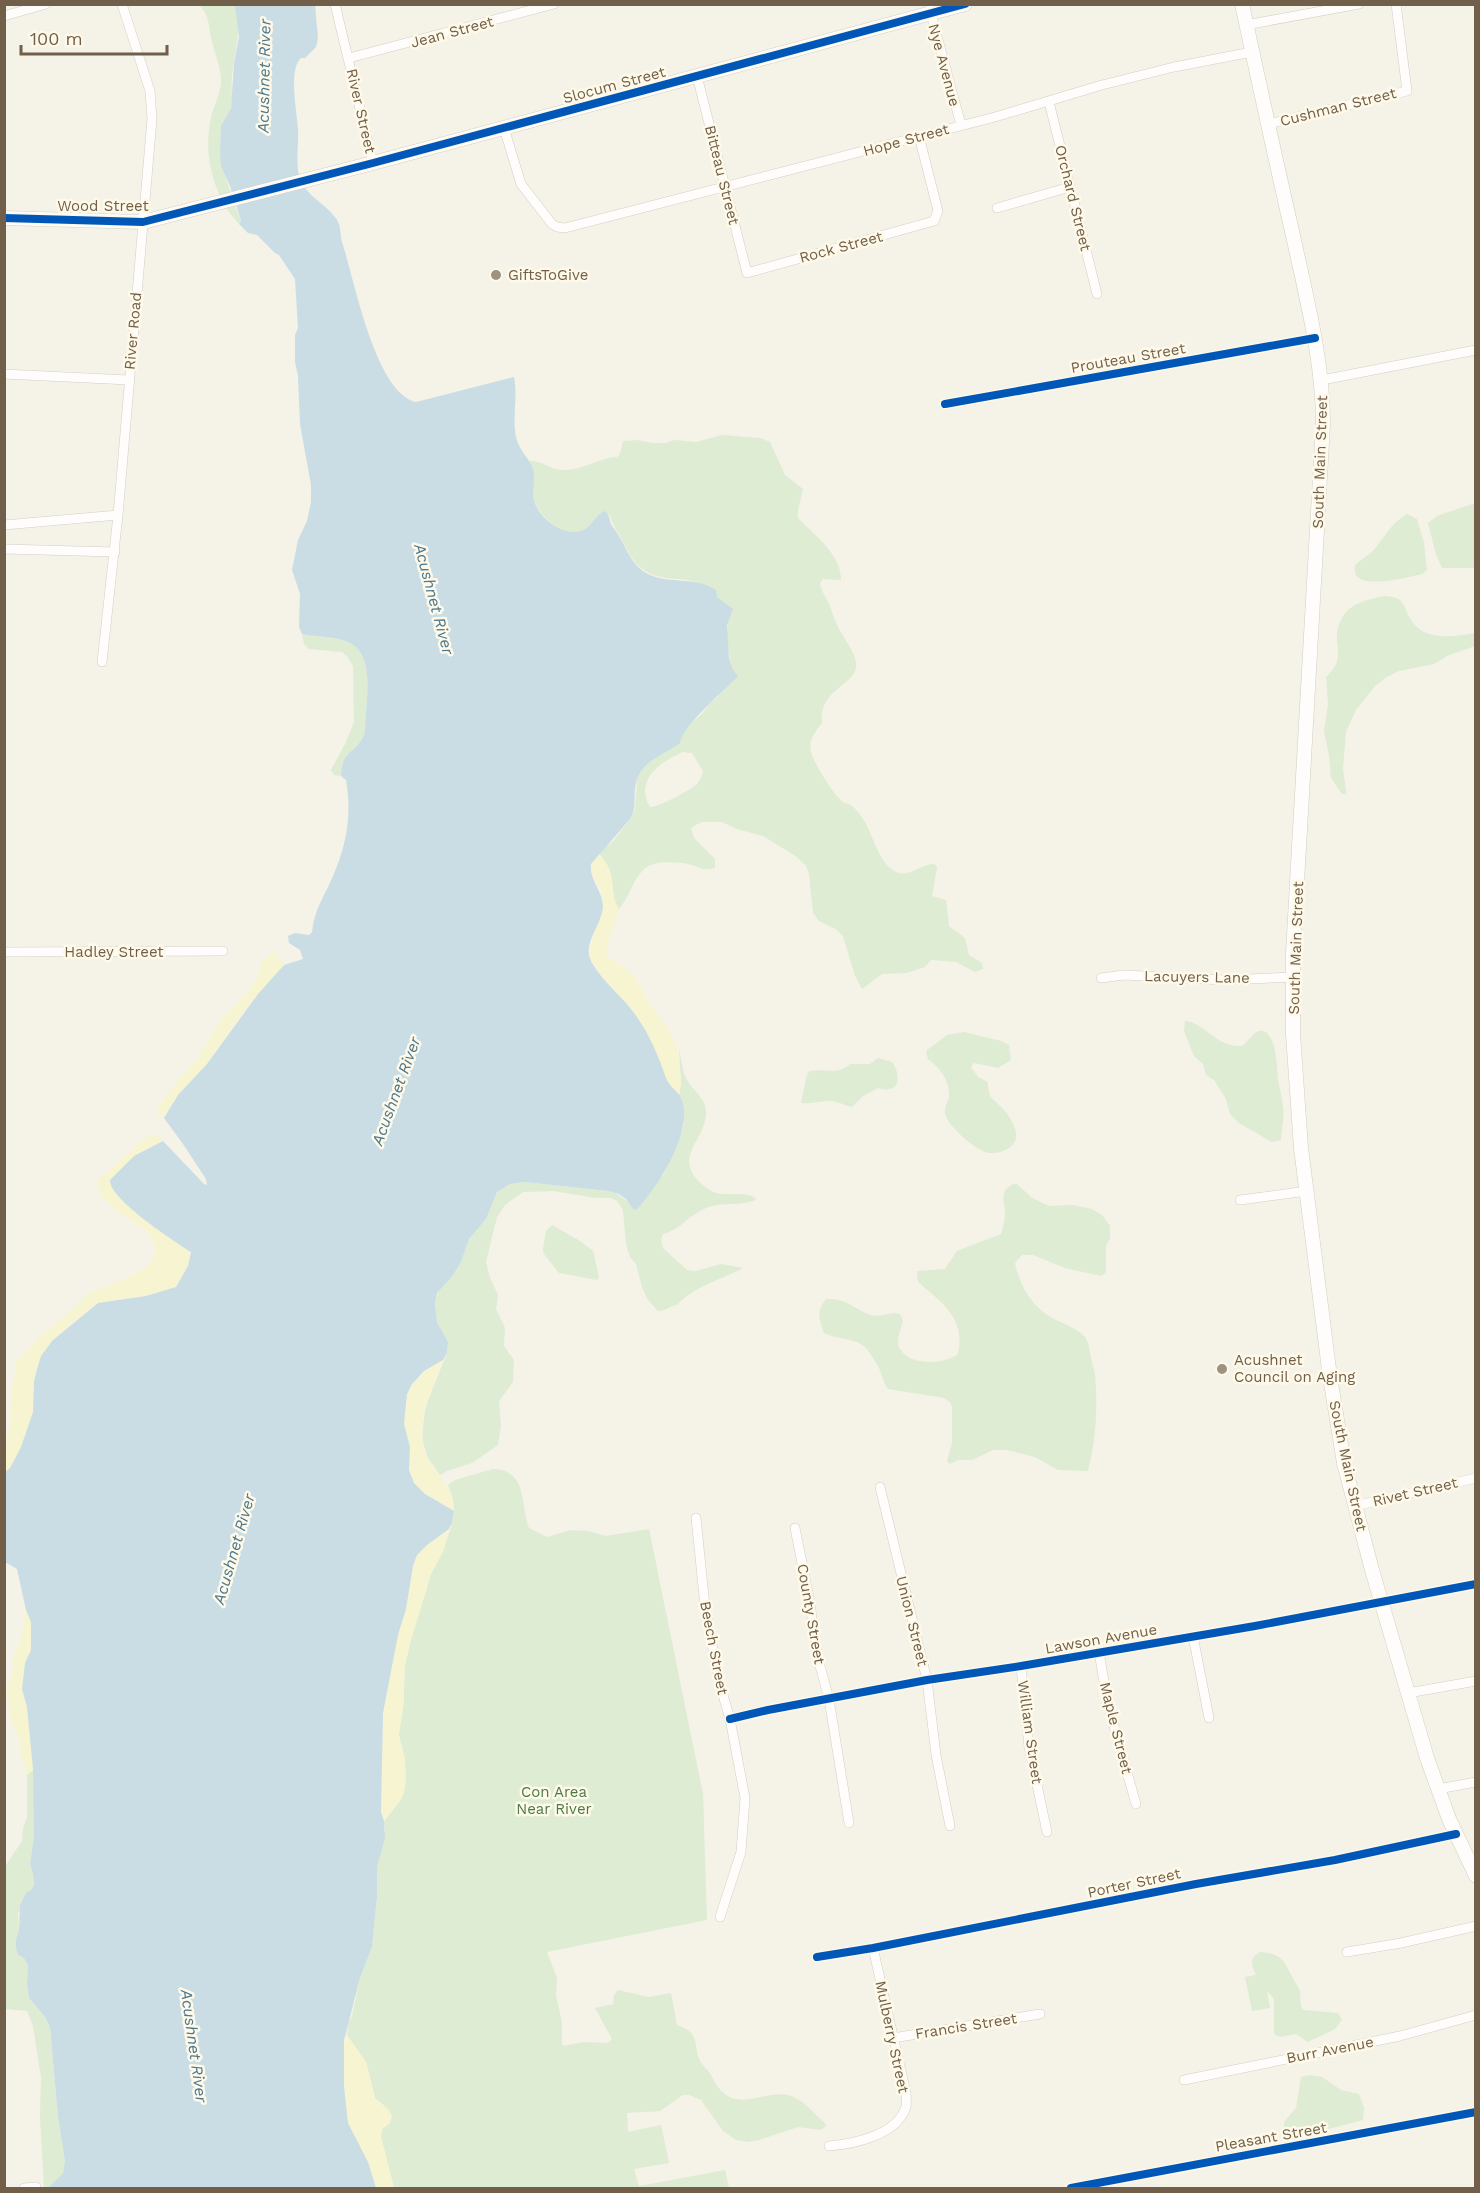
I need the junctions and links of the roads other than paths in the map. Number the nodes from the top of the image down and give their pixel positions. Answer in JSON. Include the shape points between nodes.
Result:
{"nodes":[{"id":1,"x":46,"y":4,"type":"edge"},
{"id":2,"x":122,"y":4,"type":"edge"},
{"id":3,"x":335,"y":4,"type":"edge"},
{"id":4,"x":554,"y":4,"type":"edge"},
{"id":5,"x":965,"y":4,"type":"edge"},
{"id":6,"x":1242,"y":4,"type":"edge"},
{"id":7,"x":1359,"y":4,"type":"edge"},
{"id":8,"x":1396,"y":4,"type":"edge"},
{"id":9,"x":931,"y":9,"type":"edge"},
{"id":10,"x":4,"y":16,"type":"edge"},
{"id":11,"x":1246,"y":25,"type":"junction"},
{"id":12,"x":1252,"y":52,"type":"junction"},
{"id":13,"x":349,"y":58,"type":"junction"},
{"id":14,"x":697,"y":76,"type":"junction"},
{"id":15,"x":1049,"y":102,"type":"junction"},
{"id":16,"x":1268,"y":124,"type":"junction"},
{"id":17,"x":961,"y":125,"type":"junction"},
{"id":18,"x":504,"y":128,"type":"junction"},
{"id":19,"x":919,"y":136,"type":"junction"},
{"id":20,"x":373,"y":163,"type":"junction"},
{"id":21,"x":724,"y":187,"type":"junction"},
{"id":22,"x":1070,"y":188,"type":"junction"},
{"id":23,"x":269,"y":190,"type":"joint"},
{"id":24,"x":997,"y":207,"type":"dead end"},
{"id":25,"x":4,"y":218,"type":"edge"},
{"id":26,"x":143,"y":222,"type":"junction"},
{"id":27,"x":747,"y":273,"type":"joint"},
{"id":28,"x":1097,"y":294,"type":"dead end"},
{"id":29,"x":1315,"y":338,"type":"junction"},
{"id":30,"x":1476,"y":350,"type":"edge"},
{"id":31,"x":4,"y":374,"type":"edge"},
{"id":32,"x":129,"y":380,"type":"junction"},
{"id":33,"x":1322,"y":380,"type":"junction"},
{"id":34,"x":945,"y":404,"type":"dead end"},
{"id":35,"x":118,"y":515,"type":"junction"},
{"id":36,"x":4,"y":525,"type":"edge"},
{"id":37,"x":4,"y":549,"type":"edge"},
{"id":38,"x":115,"y":552,"type":"junction"},
{"id":39,"x":102,"y":662,"type":"dead end"},
{"id":40,"x":223,"y":951,"type":"dead end"},
{"id":41,"x":4,"y":952,"type":"edge"},
{"id":42,"x":1293,"y":977,"type":"junction"},
{"id":43,"x":1101,"y":978,"type":"dead end"},
{"id":44,"x":1306,"y":1191,"type":"junction"},
{"id":45,"x":1240,"y":1200,"type":"dead end"},
{"id":46,"x":1476,"y":1478,"type":"edge"},
{"id":47,"x":880,"y":1487,"type":"dead end"},
{"id":48,"x":1355,"y":1506,"type":"junction"},
{"id":49,"x":696,"y":1518,"type":"dead end"},
{"id":50,"x":795,"y":1528,"type":"dead end"},
{"id":51,"x":1476,"y":1584,"type":"edge"},
{"id":52,"x":1381,"y":1601,"type":"junction"},
{"id":53,"x":1192,"y":1636,"type":"junction"},
{"id":54,"x":1099,"y":1652,"type":"junction"},
{"id":55,"x":1021,"y":1666,"type":"junction"},
{"id":56,"x":927,"y":1680,"type":"junction"},
{"id":57,"x":1476,"y":1681,"type":"edge"},
{"id":58,"x":1408,"y":1693,"type":"junction"},
{"id":59,"x":829,"y":1699,"type":"junction"},
{"id":60,"x":1209,"y":1718,"type":"dead end"},
{"id":61,"x":730,"y":1719,"type":"junction"},
{"id":62,"x":1476,"y":1782,"type":"edge"},
{"id":63,"x":1438,"y":1789,"type":"junction"},
{"id":64,"x":1136,"y":1804,"type":"dead end"},
{"id":65,"x":849,"y":1823,"type":"dead end"},
{"id":66,"x":950,"y":1826,"type":"dead end"},
{"id":67,"x":1047,"y":1832,"type":"dead end"},
{"id":68,"x":1456,"y":1834,"type":"junction"},
{"id":69,"x":1476,"y":1876,"type":"edge"},
{"id":70,"x":720,"y":1917,"type":"dead end"},
{"id":71,"x":1476,"y":1926,"type":"edge"},
{"id":72,"x":873,"y":1948,"type":"junction"},
{"id":73,"x":1347,"y":1952,"type":"dead end"},
{"id":74,"x":817,"y":1957,"type":"dead end"},
{"id":75,"x":1040,"y":2014,"type":"dead end"},
{"id":76,"x":1476,"y":2015,"type":"edge"},
{"id":77,"x":893,"y":2038,"type":"junction"},
{"id":78,"x":1184,"y":2080,"type":"dead end"},
{"id":79,"x":1476,"y":2112,"type":"edge"},
{"id":80,"x":830,"y":2146,"type":"dead end"},
{"id":81,"x":36,"y":2187,"type":"dead end"},
{"id":82,"x":24,"y":2188,"type":"edge"},
{"id":83,"x":1071,"y":2188,"type":"edge"}],
"edges":[{"from":1,"to":10,"type":"street"},
{"from":2,"to":26,"type":"street","name":"River Road","via":[[152,100]]},
{"from":3,"to":13,"type":"street","name":"River Street"},
{"from":4,"to":13,"type":"street","name":"Jean Street"},
{"from":5,"to":9,"type":"main road","name":"Slocum Street"},
{"from":6,"to":11,"type":"main road","name":"South Main Street"},
{"from":7,"to":11,"type":"street"},
{"from":8,"to":16,"type":"street","name":"Cushman Street","via":[[1407,91]]},
{"from":9,"to":14,"type":"main road","name":"Slocum Street"},
{"from":9,"to":17,"type":"street","name":"Nye Avenue"},
{"from":11,"to":12,"type":"main road","name":"South Main Street"},
{"from":12,"to":15,"type":"street","name":"Hope Street","via":[[1102,85]]},
{"from":12,"to":16,"type":"main road","name":"South Main Street"},
{"from":13,"to":20,"type":"street","name":"River Street"},
{"from":14,"to":18,"type":"main road","name":"Slocum Street"},
{"from":14,"to":21,"type":"street","name":"Bitteau Street"},
{"from":15,"to":17,"type":"street","name":"Hope Street"},
{"from":15,"to":22,"type":"street","name":"Orchard Street"},
{"from":16,"to":29,"type":"main road","name":"South Main Street"},
{"from":17,"to":19,"type":"street","name":"Hope Street"},
{"from":18,"to":20,"type":"main road","name":"Slocum Street"},
{"from":18,"to":21,"type":"street","name":"Hope Street","via":[[521,184],[559,228]]},
{"from":19,"to":21,"type":"street","name":"Hope Street"},
{"from":19,"to":27,"type":"street","name":"Rock Street","via":[[938,211],[934,221]]},
{"from":20,"to":23,"type":"main road","name":"Slocum Street"},
{"from":21,"to":27,"type":"street","name":"Bitteau Street"},
{"from":22,"to":24,"type":"street"},
{"from":22,"to":28,"type":"street","name":"Orchard Street"},
{"from":23,"to":26,"type":"main road","name":"Wood Street"},
{"from":25,"to":26,"type":"main road","name":"Wood Street"},
{"from":26,"to":32,"type":"street","name":"River Road"},
{"from":29,"to":33,"type":"main road","name":"South Main Street"},
{"from":29,"to":34,"type":"street","name":"Prouteau Street"},
{"from":30,"to":33,"type":"street"},
{"from":31,"to":32,"type":"street"},
{"from":32,"to":35,"type":"street","name":"River Road"},
{"from":33,"to":42,"type":"main road","name":"South Main Street","via":[[1323,424]]},
{"from":35,"to":36,"type":"street"},
{"from":35,"to":38,"type":"street","name":"River Road"},
{"from":37,"to":38,"type":"street"},
{"from":38,"to":39,"type":"street","name":"River Road"},
{"from":40,"to":41,"type":"street","name":"Hadley Street"},
{"from":42,"to":43,"type":"street","name":"Lacuyers Lane"},
{"from":42,"to":44,"type":"main road","name":"South Main Street","via":[[1297,1094]]},
{"from":44,"to":45,"type":"street"},
{"from":44,"to":48,"type":"main road","name":"South Main Street","via":[[1333,1399]]},
{"from":46,"to":48,"type":"street","name":"Rivet Street"},
{"from":47,"to":56,"type":"street","name":"Union Street"},
{"from":48,"to":52,"type":"main road","name":"South Main Street"},
{"from":49,"to":61,"type":"street","name":"Beech Street","via":[[705,1606]]},
{"from":50,"to":59,"type":"street","name":"County Street"},
{"from":51,"to":52,"type":"street","name":"Lawson Avenue"},
{"from":52,"to":53,"type":"street","name":"Lawson Avenue"},
{"from":52,"to":58,"type":"main road","name":"South Main Street"},
{"from":53,"to":54,"type":"street","name":"Lawson Avenue"},
{"from":53,"to":60,"type":"street"},
{"from":54,"to":55,"type":"street","name":"Lawson Avenue"},
{"from":54,"to":64,"type":"street","name":"Maple Street","via":[[1108,1705]]},
{"from":55,"to":56,"type":"street","name":"Lawson Avenue"},
{"from":55,"to":67,"type":"street","name":"William Street","via":[[1029,1747]]},
{"from":56,"to":59,"type":"street","name":"Lawson Avenue"},
{"from":56,"to":66,"type":"street","name":"Union Street"},
{"from":57,"to":58,"type":"street"},
{"from":58,"to":63,"type":"main road","name":"South Main Street"},
{"from":59,"to":61,"type":"street","name":"Lawson Avenue"},
{"from":59,"to":65,"type":"street","name":"County Street"},
{"from":61,"to":70,"type":"street","name":"Beech Street","via":[[745,1798],[741,1852]]},
{"from":62,"to":63,"type":"street"},
{"from":63,"to":68,"type":"main road","name":"South Main Street"},
{"from":68,"to":69,"type":"main road","name":"South Main Street"},
{"from":68,"to":72,"type":"street","name":"Porter Street"},
{"from":71,"to":73,"type":"street"},
{"from":72,"to":74,"type":"street","name":"Porter Street"},
{"from":72,"to":77,"type":"street","name":"Mulberry Street"},
{"from":75,"to":77,"type":"street","name":"Francis Street"},
{"from":76,"to":78,"type":"street","name":"Burr Avenue","via":[[1389,2038]]},
{"from":77,"to":80,"type":"street","name":"Mulberry Street","via":[[906,2107],[896,2123],[879,2134],[861,2142]]},
{"from":79,"to":83,"type":"street","name":"Pleasant Street"},
{"from":81,"to":82,"type":"street"}]}
